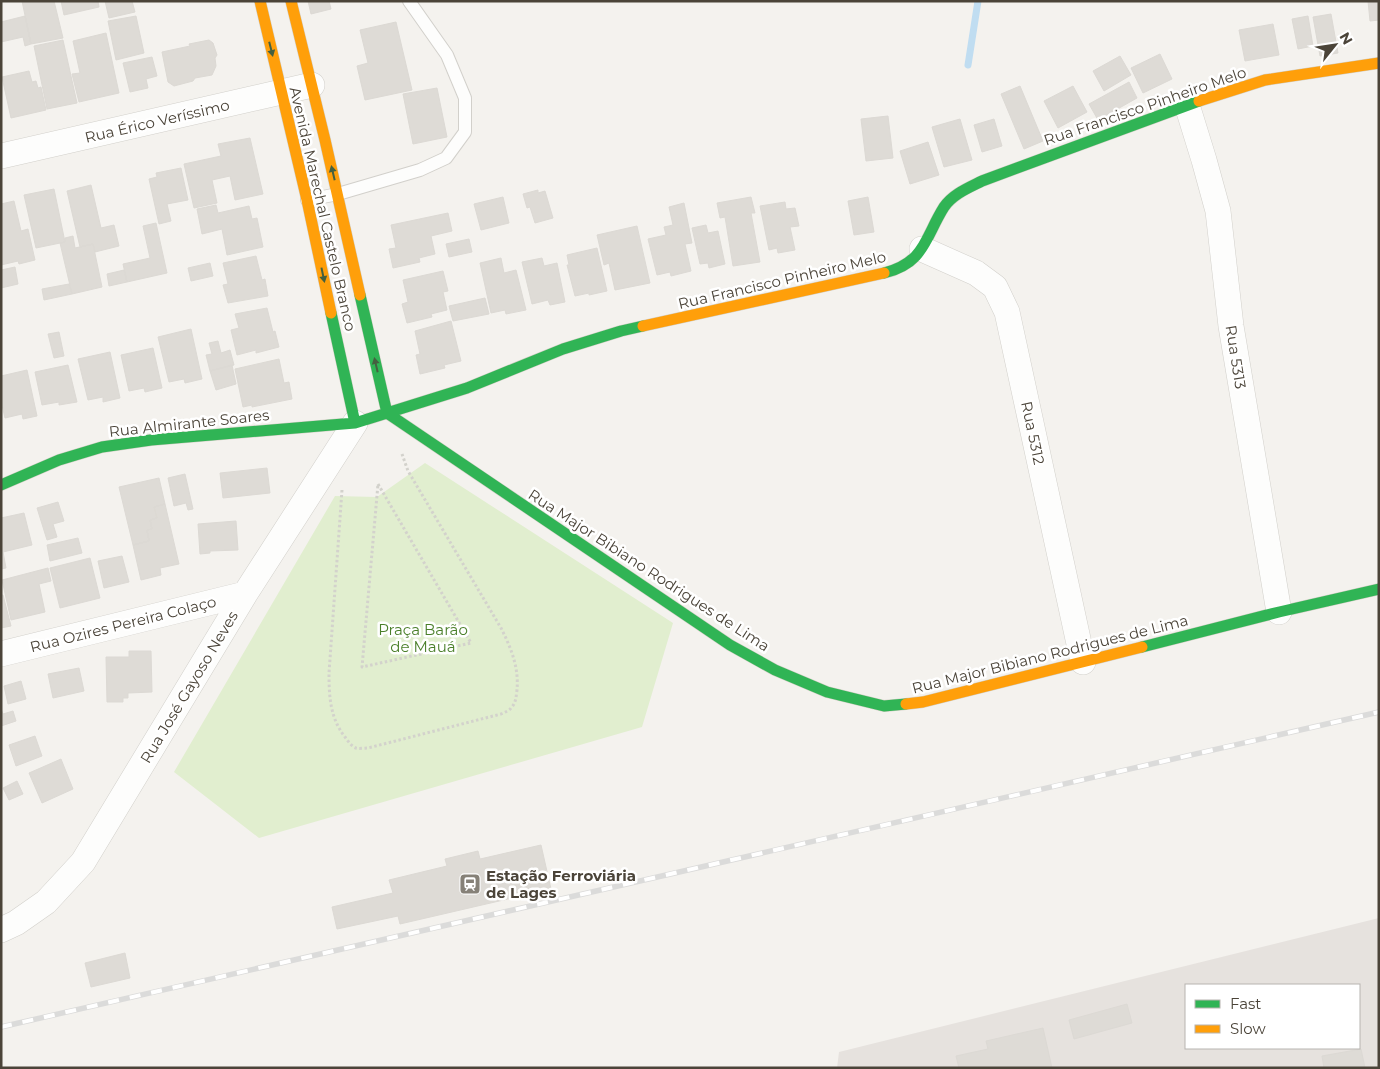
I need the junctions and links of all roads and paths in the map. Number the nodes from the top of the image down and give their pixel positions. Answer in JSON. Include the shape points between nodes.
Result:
{"nodes":[{"id":1,"x":260,"y":1,"type":"edge"},
{"id":2,"x":291,"y":1,"type":"edge"},
{"id":3,"x":409,"y":1,"type":"edge"},
{"id":4,"x":1379,"y":64,"type":"edge"},
{"id":5,"x":312,"y":85,"type":"junction"},
{"id":6,"x":282,"y":92,"type":"junction"},
{"id":7,"x":1187,"y":105,"type":"junction"},
{"id":8,"x":1,"y":156,"type":"edge"},
{"id":9,"x":338,"y":194,"type":"junction"},
{"id":10,"x":307,"y":200,"type":"junction"},
{"id":11,"x":922,"y":249,"type":"junction"},
{"id":12,"x":387,"y":413,"type":"junction"},
{"id":13,"x":356,"y":423,"type":"junction"},
{"id":14,"x":344,"y":481,"type":"dead end"},
{"id":15,"x":378,"y":484,"type":"joint"},
{"id":16,"x":1,"y":485,"type":"edge"},
{"id":17,"x":1379,"y":589,"type":"edge"},
{"id":18,"x":245,"y":594,"type":"junction"},
{"id":19,"x":1280,"y":612,"type":"junction"},
{"id":20,"x":1,"y":654,"type":"edge"},
{"id":21,"x":1083,"y":662,"type":"junction"},
{"id":22,"x":1,"y":930,"type":"edge"}],
"edges":[{"from":1,"to":6,"type":"street","name":"Avenida Marechal Castelo Branco","one_way":true},
{"from":2,"to":5,"type":"street","name":"Avenida Marechal Castelo Branco"},
{"from":3,"to":9,"type":"lane","via":[[447,55],[465,98],[465,132],[446,158],[420,170]]},
{"from":4,"to":7,"type":"street","name":"Rua Francisco Pinheiro Melo","via":[[1265,80]]},
{"from":5,"to":6,"type":"street","name":"Rua Érico Veríssimo"},
{"from":9,"to":5,"type":"street","name":"Avenida Marechal Castelo Branco","one_way":true},
{"from":6,"to":8,"type":"street","name":"Rua Érico Veríssimo"},
{"from":6,"to":10,"type":"street","name":"Avenida Marechal Castelo Branco"},
{"from":7,"to":11,"type":"street","name":"Rua Francisco Pinheiro Melo","via":[[962,191],[945,206]]},
{"from":7,"to":19,"type":"street","name":"Rua 5313","via":[[1218,211],[1231,326]]},
{"from":9,"to":10,"type":"lane"},
{"from":12,"to":9,"type":"street","name":"Avenida Marechal Castelo Branco","one_way":true},
{"from":10,"to":13,"type":"street","name":"Avenida Marechal Castelo Branco","one_way":true},
{"from":11,"to":12,"type":"street","name":"Rua Francisco Pinheiro Melo","via":[[895,270],[621,331],[563,349],[467,388]]},
{"from":11,"to":21,"type":"street","name":"Rua 5312","via":[[976,273],[995,287],[1007,312]]},
{"from":12,"to":13,"type":"street","name":"Rua Francisco Pinheiro Melo"},
{"from":12,"to":14,"type":"path","via":[[408,471],[509,645],[517,681],[516,702],[510,710],[368,748],[351,745],[340,731],[328,696]]},
{"from":12,"to":21,"type":"street","name":"Rua Major Bibiano Rodrigues de Lima","via":[[730,645],[775,670],[827,692],[884,706],[923,702]]},
{"from":13,"to":16,"type":"street","name":"Rua Almirante Soares","via":[[102,447],[59,460]]},
{"from":13,"to":18,"type":"street","name":"Rua José Gayoso Neves"},
{"from":15,"to":15,"type":"path","via":[[471,642],[362,667],[365,638]]},
{"from":17,"to":19,"type":"street","name":"Rua Major Bibiano Rodrigues de Lima"},
{"from":18,"to":20,"type":"street","name":"Rua Ozires Pereira Colaço"},
{"from":18,"to":22,"type":"street","name":"Rua José Gayoso Neves","via":[[83,862],[46,902]]},
{"from":19,"to":21,"type":"street","name":"Rua Major Bibiano Rodrigues de Lima"}]}
